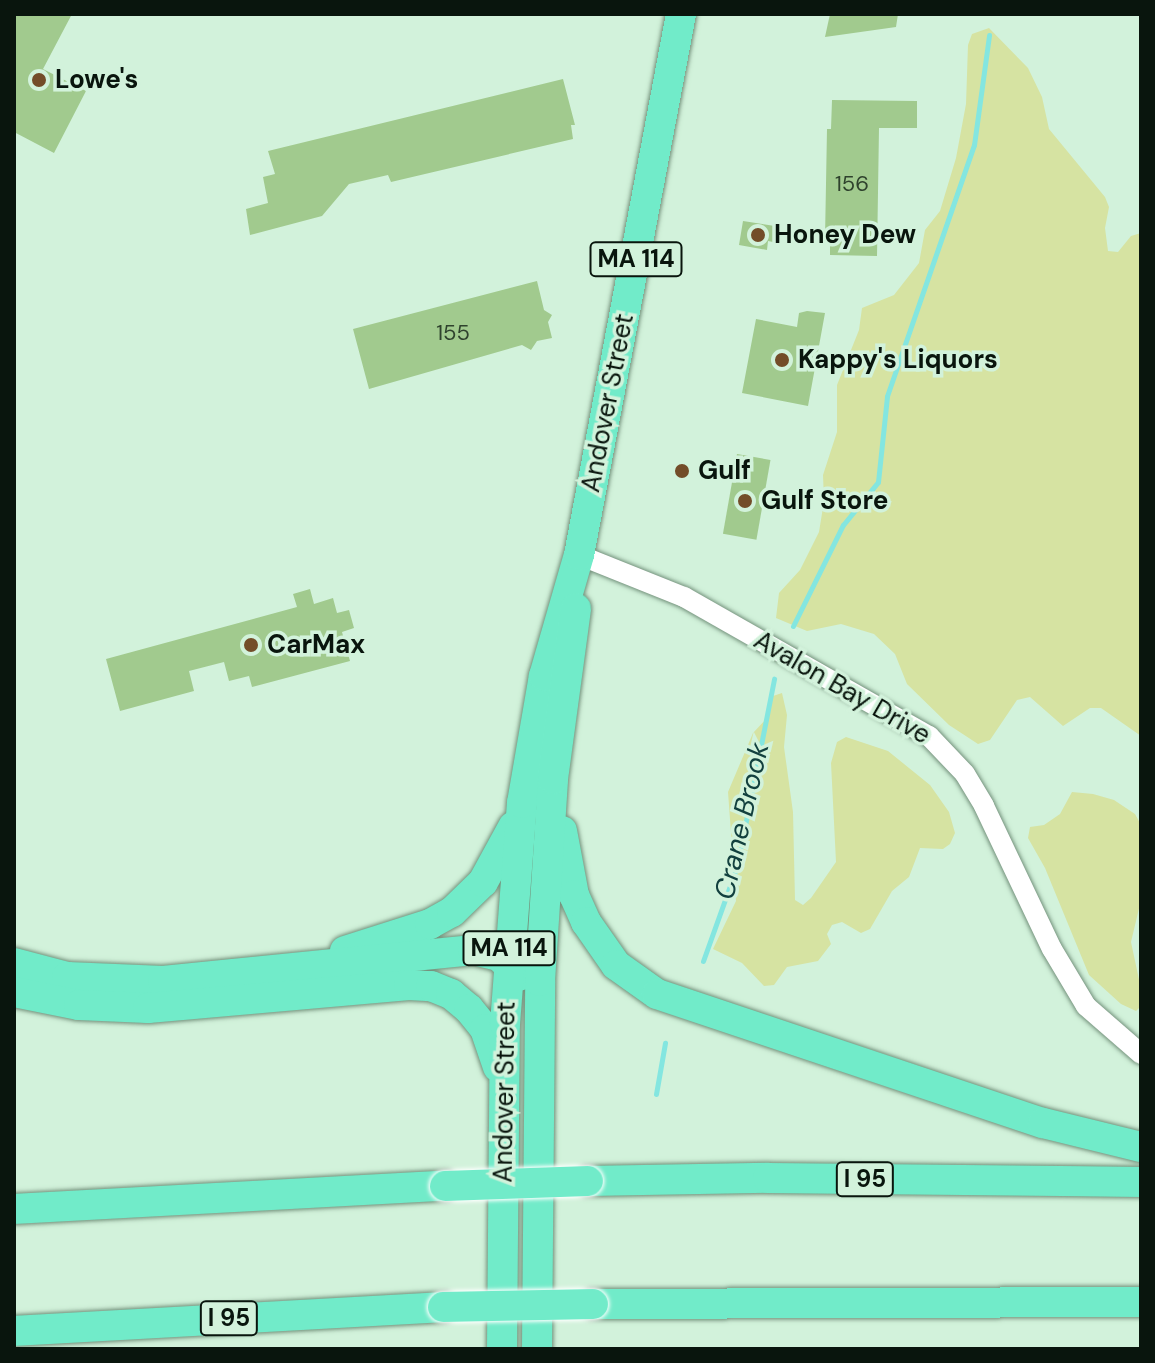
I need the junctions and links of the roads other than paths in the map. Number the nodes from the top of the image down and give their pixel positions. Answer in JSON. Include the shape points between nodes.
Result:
{"nodes":[{"id":1,"x":681,"y":14,"type":"edge"},
{"id":2,"x":579,"y":555,"type":"junction"},
{"id":3,"x":553,"y":779,"type":"junction"},
{"id":4,"x":522,"y":803,"type":"junction"},
{"id":5,"x":14,"y":963,"type":"edge"},
{"id":6,"x":509,"y":963,"type":"junction"},
{"id":7,"x":287,"y":967,"type":"junction"},
{"id":8,"x":14,"y":992,"type":"edge"},
{"id":9,"x":538,"y":1028,"type":"junction"},
{"id":10,"x":1141,"y":1054,"type":"edge"},
{"id":11,"x":503,"y":1088,"type":"junction"},
{"id":12,"x":1141,"y":1147,"type":"edge"},
{"id":13,"x":1141,"y":1182,"type":"edge"},
{"id":14,"x":14,"y":1209,"type":"edge"},
{"id":15,"x":1141,"y":1302,"type":"edge"},
{"id":16,"x":14,"y":1331,"type":"edge"},
{"id":17,"x":505,"y":1339,"type":"edge"},
{"id":18,"x":537,"y":1349,"type":"edge"}],
"edges":[{"from":1,"to":2,"type":"highway","name":"Andover Street","number":"MA 114"},
{"from":2,"to":3,"type":"highway","name":"Andover Street","number":"MA 114","via":[[574,643]]},
{"from":2,"to":4,"type":"highway","name":"Andover Street","number":"MA 114","via":[[544,676]]},
{"from":2,"to":10,"type":"street","name":"Avalon Bay Drive","via":[[684,597],[929,736],[965,774],[984,806],[1052,949],[1086,1006]]},
{"from":3,"to":9,"type":"highway","name":"Andover Street","number":"MA 114"},
{"from":3,"to":12,"type":"highway","via":[[574,895],[599,944],[636,981],[695,1010],[1066,1130]]},
{"from":4,"to":6,"type":"highway","name":"Andover Street","number":"MA 114"},
{"from":4,"to":7,"type":"highway","via":[[497,862],[452,912],[409,932]]},
{"from":5,"to":7,"type":"highway","via":[[67,977],[128,982]]},
{"from":6,"to":7,"type":"highway","via":[[473,950]]},
{"from":6,"to":9,"type":"highway","via":[[521,978]]},
{"from":6,"to":11,"type":"highway","name":"Andover Street","number":"MA 114"},
{"from":8,"to":11,"type":"highway","via":[[79,1005],[148,1008],[431,986],[451,994],[485,1029]]},
{"from":9,"to":18,"type":"highway","name":"Andover Street","number":"MA 114"},
{"from":11,"to":17,"type":"highway","name":"Andover Street","number":"MA 114"},
{"from":13,"to":14,"type":"highway","number":"I 95","bridge":true,"via":[[588,1181]]},
{"from":15,"to":16,"type":"highway","number":"I 95","bridge":true,"via":[[443,1307]]}]}
